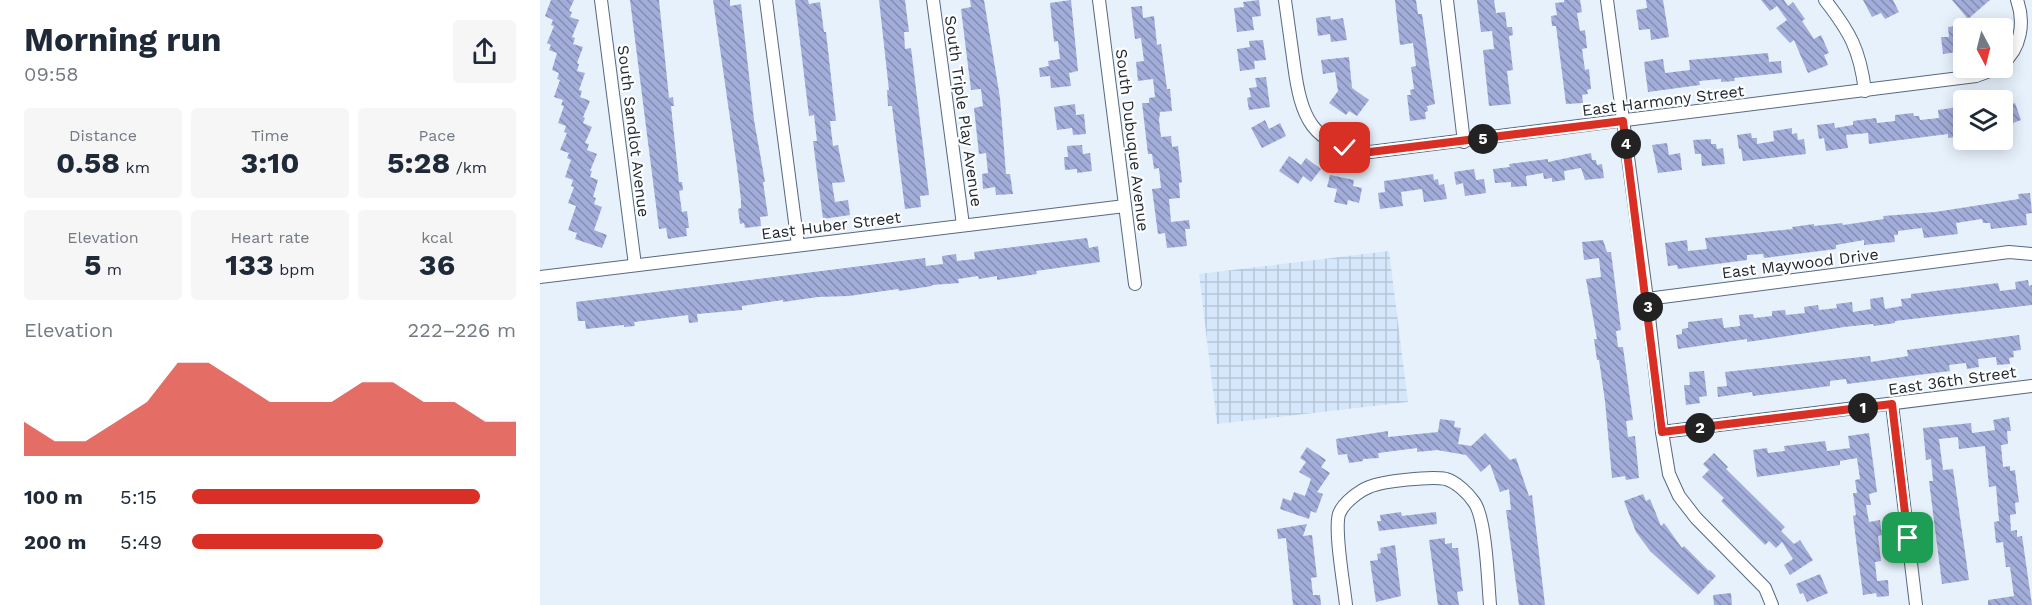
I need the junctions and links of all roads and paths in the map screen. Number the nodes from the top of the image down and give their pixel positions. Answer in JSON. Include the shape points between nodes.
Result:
{"nodes":[{"id":1,"x":601,"y":0,"type":"edge"},
{"id":2,"x":766,"y":0,"type":"edge"},
{"id":3,"x":933,"y":0,"type":"edge"},
{"id":4,"x":1099,"y":0,"type":"edge"},
{"id":5,"x":1286,"y":0,"type":"edge"},
{"id":6,"x":1447,"y":0,"type":"edge"},
{"id":7,"x":1607,"y":0,"type":"edge"},
{"id":8,"x":1825,"y":0,"type":"edge"},
{"id":9,"x":2017,"y":0,"type":"edge"},
{"id":10,"x":2013,"y":51,"type":"edge"},
{"id":11,"x":1961,"y":78,"type":"edge"},
{"id":12,"x":1866,"y":91,"type":"junction"},
{"id":13,"x":1623,"y":121,"type":"junction"},
{"id":14,"x":1464,"y":142,"type":"junction"},
{"id":15,"x":1125,"y":206,"type":"junction"},
{"id":16,"x":963,"y":225,"type":"junction"},
{"id":17,"x":798,"y":245,"type":"junction"},
{"id":18,"x":2032,"y":254,"type":"edge"},
{"id":19,"x":634,"y":265,"type":"junction"},
{"id":20,"x":540,"y":277,"type":"edge"},
{"id":21,"x":1135,"y":284,"type":"dead end"},
{"id":22,"x":1647,"y":299,"type":"junction"},
{"id":23,"x":2032,"y":386,"type":"edge"},
{"id":24,"x":2032,"y":392,"type":"edge"},
{"id":25,"x":1892,"y":404,"type":"junction"},
{"id":26,"x":1662,"y":432,"type":"junction"},
{"id":27,"x":1346,"y":605,"type":"edge"},
{"id":28,"x":1490,"y":605,"type":"edge"},
{"id":29,"x":1773,"y":605,"type":"edge"},
{"id":30,"x":1916,"y":605,"type":"edge"}],
"edges":[{"from":1,"to":19,"type":"street","name":"South Sandlot Avenue"},
{"from":2,"to":17,"type":"street"},
{"from":3,"to":16,"type":"street","name":"South Triple Play Avenue"},
{"from":4,"to":15,"type":"street","name":"South Dubuque Avenue"},
{"from":5,"to":14,"type":"street","name":"East Harmony Street","via":[[1301,107],[1319,133],[1345,148],[1370,152]]},
{"from":6,"to":14,"type":"street"},
{"from":7,"to":13,"type":"street"},
{"from":8,"to":12,"type":"street","via":[[1855,42]]},
{"from":9,"to":10,"type":"street","via":[[2019,40]]},
{"from":11,"to":12,"type":"street","name":"East Harmony Street"},
{"from":12,"to":13,"type":"street","name":"East Harmony Street"},
{"from":13,"to":14,"type":"street","name":"East Harmony Street"},
{"from":13,"to":22,"type":"street"},
{"from":15,"to":16,"type":"street","name":"East Huber Street"},
{"from":15,"to":21,"type":"street","name":"South Dubuque Avenue"},
{"from":16,"to":17,"type":"street","name":"East Huber Street"},
{"from":17,"to":19,"type":"street","name":"East Huber Street"},
{"from":18,"to":22,"type":"street","name":"East Maywood Drive","via":[[2009,252]]},
{"from":19,"to":20,"type":"street","name":"East Huber Street"},
{"from":22,"to":26,"type":"street"},
{"from":23,"to":24,"type":"street"},
{"from":23,"to":25,"type":"street","name":"East 36th Street"},
{"from":25,"to":26,"type":"street","name":"East 36th Street"},
{"from":25,"to":30,"type":"street"},
{"from":26,"to":29,"type":"street","via":[[1669,474],[1679,495],[1696,518],[1765,588]]},
{"from":27,"to":28,"type":"street","via":[[1339,513],[1350,499],[1370,486],[1427,477],[1448,479],[1476,503]]}]}
